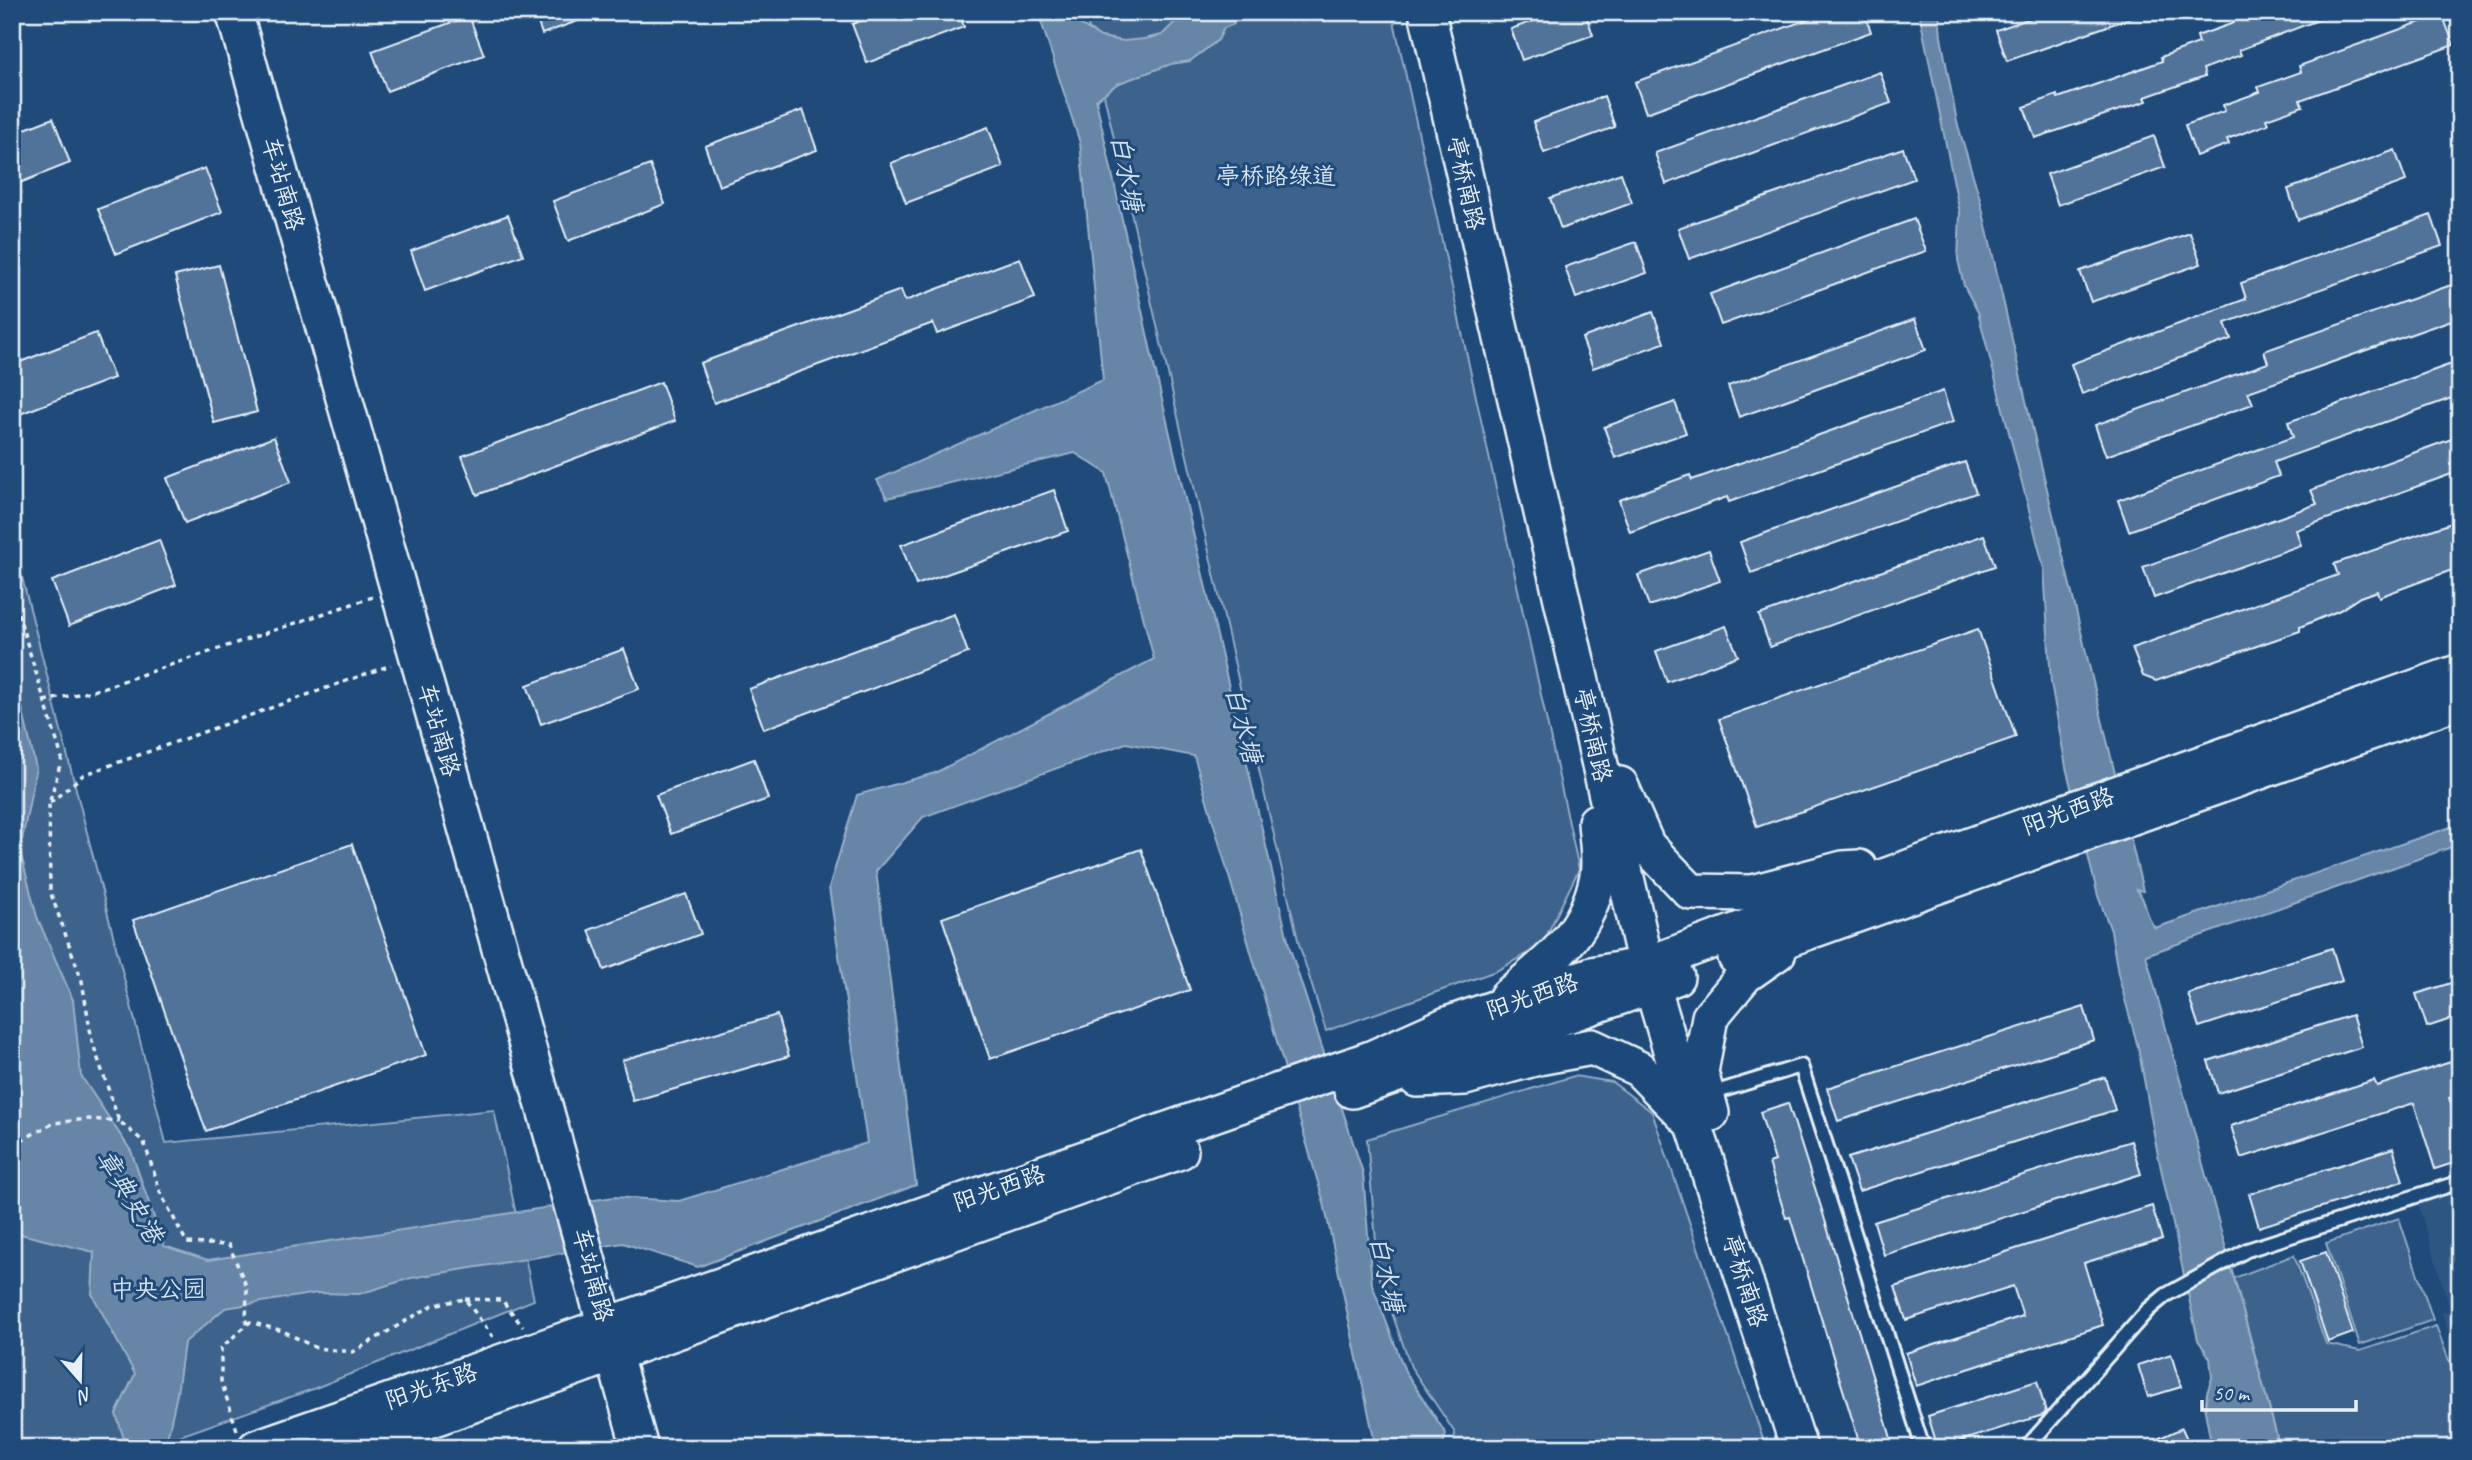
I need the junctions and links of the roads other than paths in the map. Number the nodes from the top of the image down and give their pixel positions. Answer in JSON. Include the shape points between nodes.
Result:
{"nodes":[{"id":1,"x":1427,"y":12,"type":"edge"},
{"id":2,"x":232,"y":16,"type":"edge"},
{"id":3,"x":2460,"y":671,"type":"edge"},
{"id":4,"x":2460,"y":700,"type":"edge"},
{"id":5,"x":1586,"y":707,"type":"junction"},
{"id":6,"x":2145,"y":797,"type":"junction"},
{"id":7,"x":2060,"y":828,"type":"junction"},
{"id":8,"x":1922,"y":863,"type":"junction"},
{"id":9,"x":1808,"y":931,"type":"junction"},
{"id":10,"x":1649,"y":975,"type":"junction"},
{"id":11,"x":1492,"y":1010,"type":"junction"},
{"id":12,"x":1375,"y":1070,"type":"junction"},
{"id":13,"x":1700,"y":1110,"type":"junction"},
{"id":14,"x":2460,"y":1182,"type":"edge"},
{"id":15,"x":610,"y":1338,"type":"junction"},
{"id":16,"x":249,"y":1442,"type":"edge"},
{"id":17,"x":350,"y":1448,"type":"edge"},
{"id":18,"x":640,"y":1448,"type":"edge"},
{"id":19,"x":1799,"y":1448,"type":"edge"},
{"id":20,"x":1923,"y":1448,"type":"edge"},
{"id":21,"x":2026,"y":1448,"type":"edge"}],
"edges":[{"from":1,"to":5,"type":"street","name":"亭桥南路"},
{"from":2,"to":15,"type":"street","name":"车站南路"},
{"from":3,"to":6,"type":"street","name":"阳光西路"},
{"from":4,"to":6,"type":"street","name":"阳光西路"},
{"from":5,"to":8,"type":"street","via":[[1647,846],[1691,892],[1752,893],[1843,869]]},
{"from":5,"to":10,"type":"street","name":"亭桥南路"},
{"from":5,"to":11,"type":"street","via":[[1598,873],[1587,915],[1560,952]]},
{"from":6,"to":7,"type":"street","name":"阳光西路"},
{"from":7,"to":8,"type":"street","name":"阳光西路"},
{"from":7,"to":9,"type":"street","name":"阳光西路"},
{"from":8,"to":10,"type":"street","name":"阳光西路"},
{"from":9,"to":10,"type":"street","name":"阳光西路"},
{"from":9,"to":13,"type":"street","via":[[1745,975],[1710,1017],[1700,1072]]},
{"from":10,"to":11,"type":"street","name":"阳光西路","via":[[1592,975]]},
{"from":10,"to":12,"type":"street","name":"阳光西路"},
{"from":10,"to":13,"type":"street","name":"亭桥南路"},
{"from":11,"to":12,"type":"street","name":"阳光西路","via":[[1447,1025]]},
{"from":12,"to":13,"type":"street","via":[[1465,1077],[1592,1046],[1639,1069]]},
{"from":12,"to":15,"type":"street","name":"阳光西路"},
{"from":13,"to":19,"type":"street","name":"亭桥南路","via":[[1714,1185]]},
{"from":13,"to":20,"type":"lane","via":[[1801,1066]]},
{"from":14,"to":21,"type":"lane","via":[[2247,1250],[2166,1295]]},
{"from":15,"to":16,"type":"street","name":"阳光东路","via":[[539,1349]]},
{"from":15,"to":17,"type":"street","name":"阳光东路"},
{"from":15,"to":18,"type":"street","name":"车站南路"}]}
